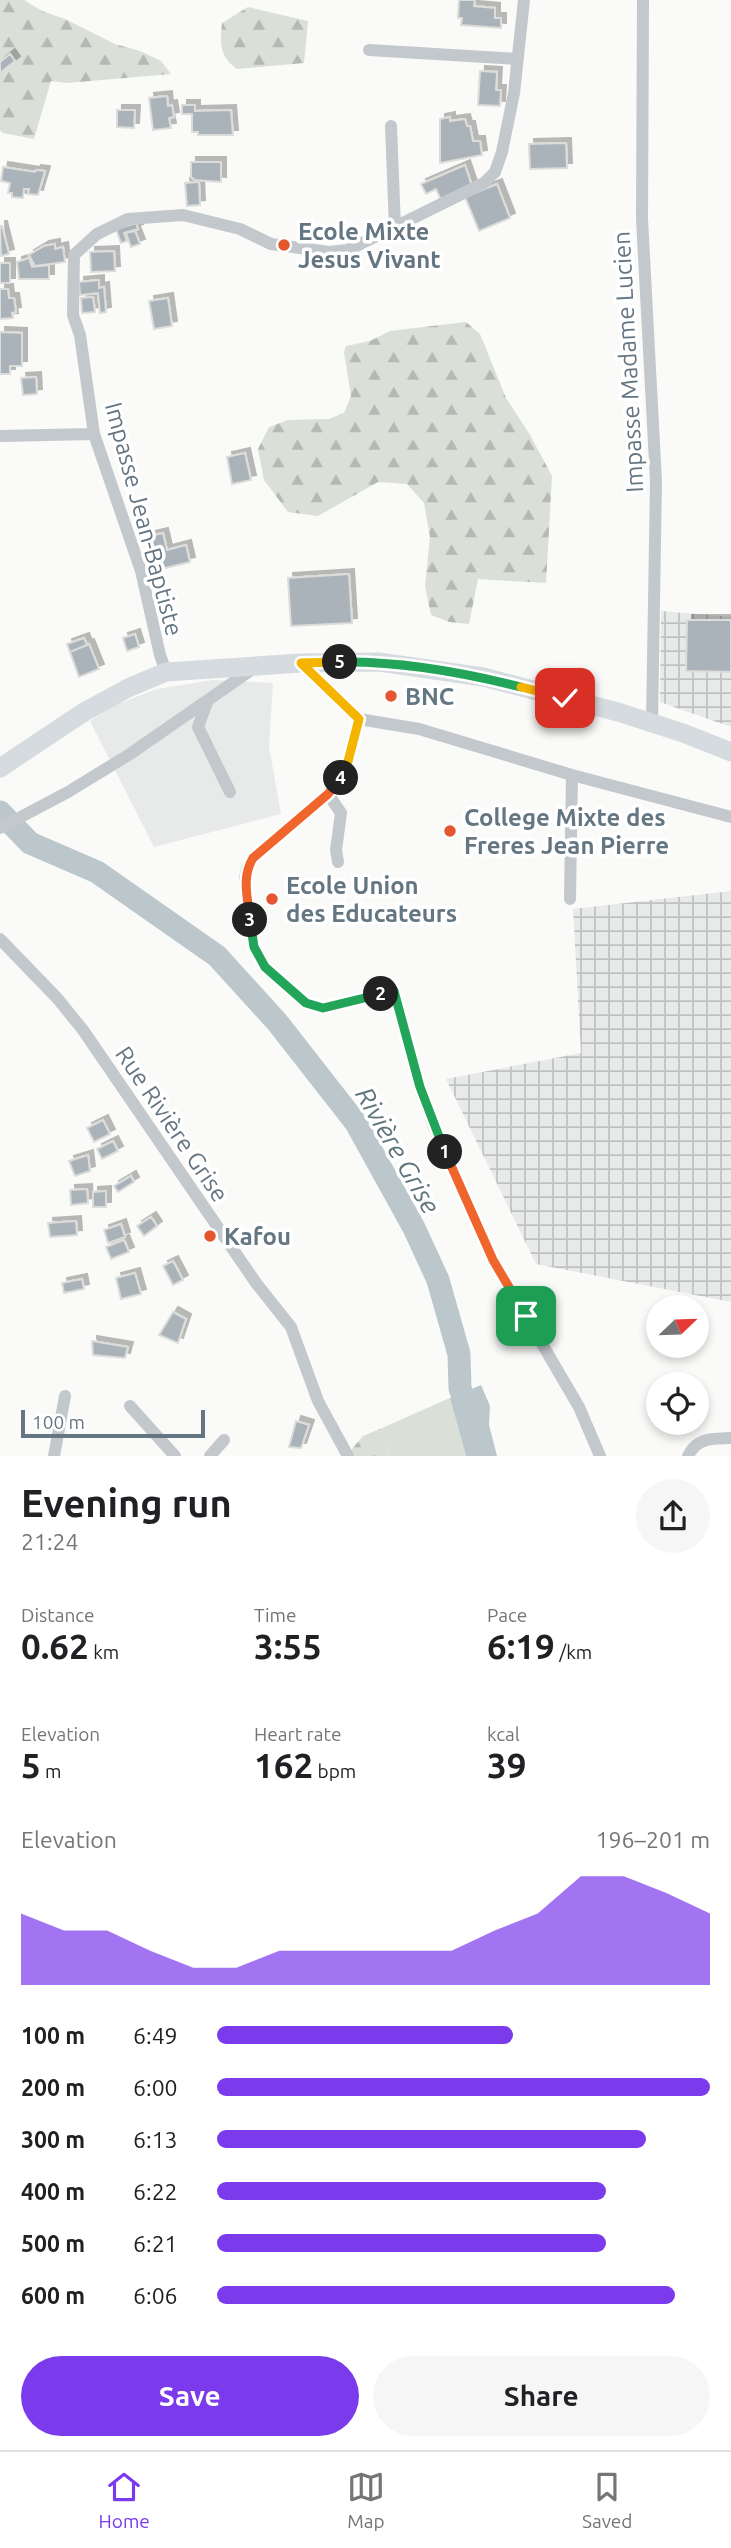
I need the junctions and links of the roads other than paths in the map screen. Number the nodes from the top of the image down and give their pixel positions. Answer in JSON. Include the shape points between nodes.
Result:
{"nodes":[{"id":1,"x":524,"y":0,"type":"edge"},
{"id":2,"x":643,"y":0,"type":"edge"},
{"id":3,"x":369,"y":50,"type":"dead end"},
{"id":4,"x":518,"y":60,"type":"junction"},
{"id":5,"x":391,"y":126,"type":"dead end"},
{"id":6,"x":394,"y":227,"type":"junction"},
{"id":7,"x":94,"y":434,"type":"junction"},
{"id":8,"x":0,"y":436,"type":"edge"},
{"id":9,"x":301,"y":663,"type":"junction"},
{"id":10,"x":258,"y":666,"type":"junction"},
{"id":11,"x":166,"y":672,"type":"junction"},
{"id":12,"x":208,"y":699,"type":"junction"},
{"id":13,"x":359,"y":719,"type":"junction"},
{"id":14,"x":652,"y":723,"type":"junction"},
{"id":15,"x":731,"y":752,"type":"edge"},
{"id":16,"x":0,"y":768,"type":"edge"},
{"id":17,"x":572,"y":775,"type":"junction"},
{"id":18,"x":230,"y":792,"type":"dead end"},
{"id":19,"x":328,"y":794,"type":"junction"},
{"id":20,"x":731,"y":817,"type":"edge"},
{"id":21,"x":0,"y":828,"type":"edge"},
{"id":22,"x":338,"y":862,"type":"dead end"},
{"id":23,"x":570,"y":899,"type":"dead end"},
{"id":24,"x":0,"y":939,"type":"edge"},
{"id":25,"x":65,"y":1396,"type":"dead end"},
{"id":26,"x":130,"y":1406,"type":"dead end"},
{"id":27,"x":731,"y":1438,"type":"edge"},
{"id":28,"x":225,"y":1440,"type":"dead end"},
{"id":29,"x":54,"y":1456,"type":"edge"},
{"id":30,"x":174,"y":1456,"type":"edge"},
{"id":31,"x":210,"y":1456,"type":"edge"},
{"id":32,"x":348,"y":1456,"type":"edge"},
{"id":33,"x":600,"y":1456,"type":"edge"},
{"id":34,"x":688,"y":1456,"type":"edge"}],
"edges":[{"from":1,"to":4,"type":"street","name":"Impasse Jean-Baptiste"},
{"from":2,"to":14,"type":"street","name":"Impasse Madame Lucien","via":[[642,219],[656,481]]},
{"from":3,"to":4,"type":"street"},
{"from":4,"to":6,"type":"street","name":"Impasse Jean-Baptiste","via":[[495,172],[484,183]]},
{"from":5,"to":6,"type":"street"},
{"from":6,"to":7,"type":"street","name":"Impasse Jean-Baptiste","via":[[348,250],[329,252],[271,244],[240,229],[183,215],[128,219],[97,234],[74,255],[72,286]]},
{"from":7,"to":8,"type":"street"},
{"from":7,"to":11,"type":"street","name":"Impasse Jean-Baptiste","via":[[141,570]]},
{"from":9,"to":10,"type":"main road"},
{"from":9,"to":13,"type":"street"},
{"from":9,"to":14,"type":"main road","via":[[379,662],[483,677]]},
{"from":10,"to":11,"type":"main road"},
{"from":10,"to":12,"type":"street"},
{"from":11,"to":16,"type":"main road","via":[[83,712]]},
{"from":12,"to":18,"type":"street","via":[[198,727]]},
{"from":12,"to":21,"type":"street","via":[[130,754]]},
{"from":13,"to":17,"type":"street","via":[[419,729]]},
{"from":13,"to":19,"type":"street","via":[[345,773]]},
{"from":14,"to":15,"type":"main road"},
{"from":17,"to":20,"type":"street"},
{"from":17,"to":23,"type":"street"},
{"from":19,"to":22,"type":"street","via":[[341,813]]},
{"from":19,"to":33,"type":"street","via":[[247,868],[254,947],[265,967],[314,1007],[394,991],[439,1139],[493,1260],[579,1407]]},
{"from":24,"to":32,"type":"street","name":"Rue Rivière Grise","via":[[82,1030],[256,1283],[292,1327],[318,1401]]},
{"from":25,"to":29,"type":"street"},
{"from":26,"to":30,"type":"street"},
{"from":27,"to":34,"type":"street","via":[[696,1442]]},
{"from":28,"to":31,"type":"street"}]}
